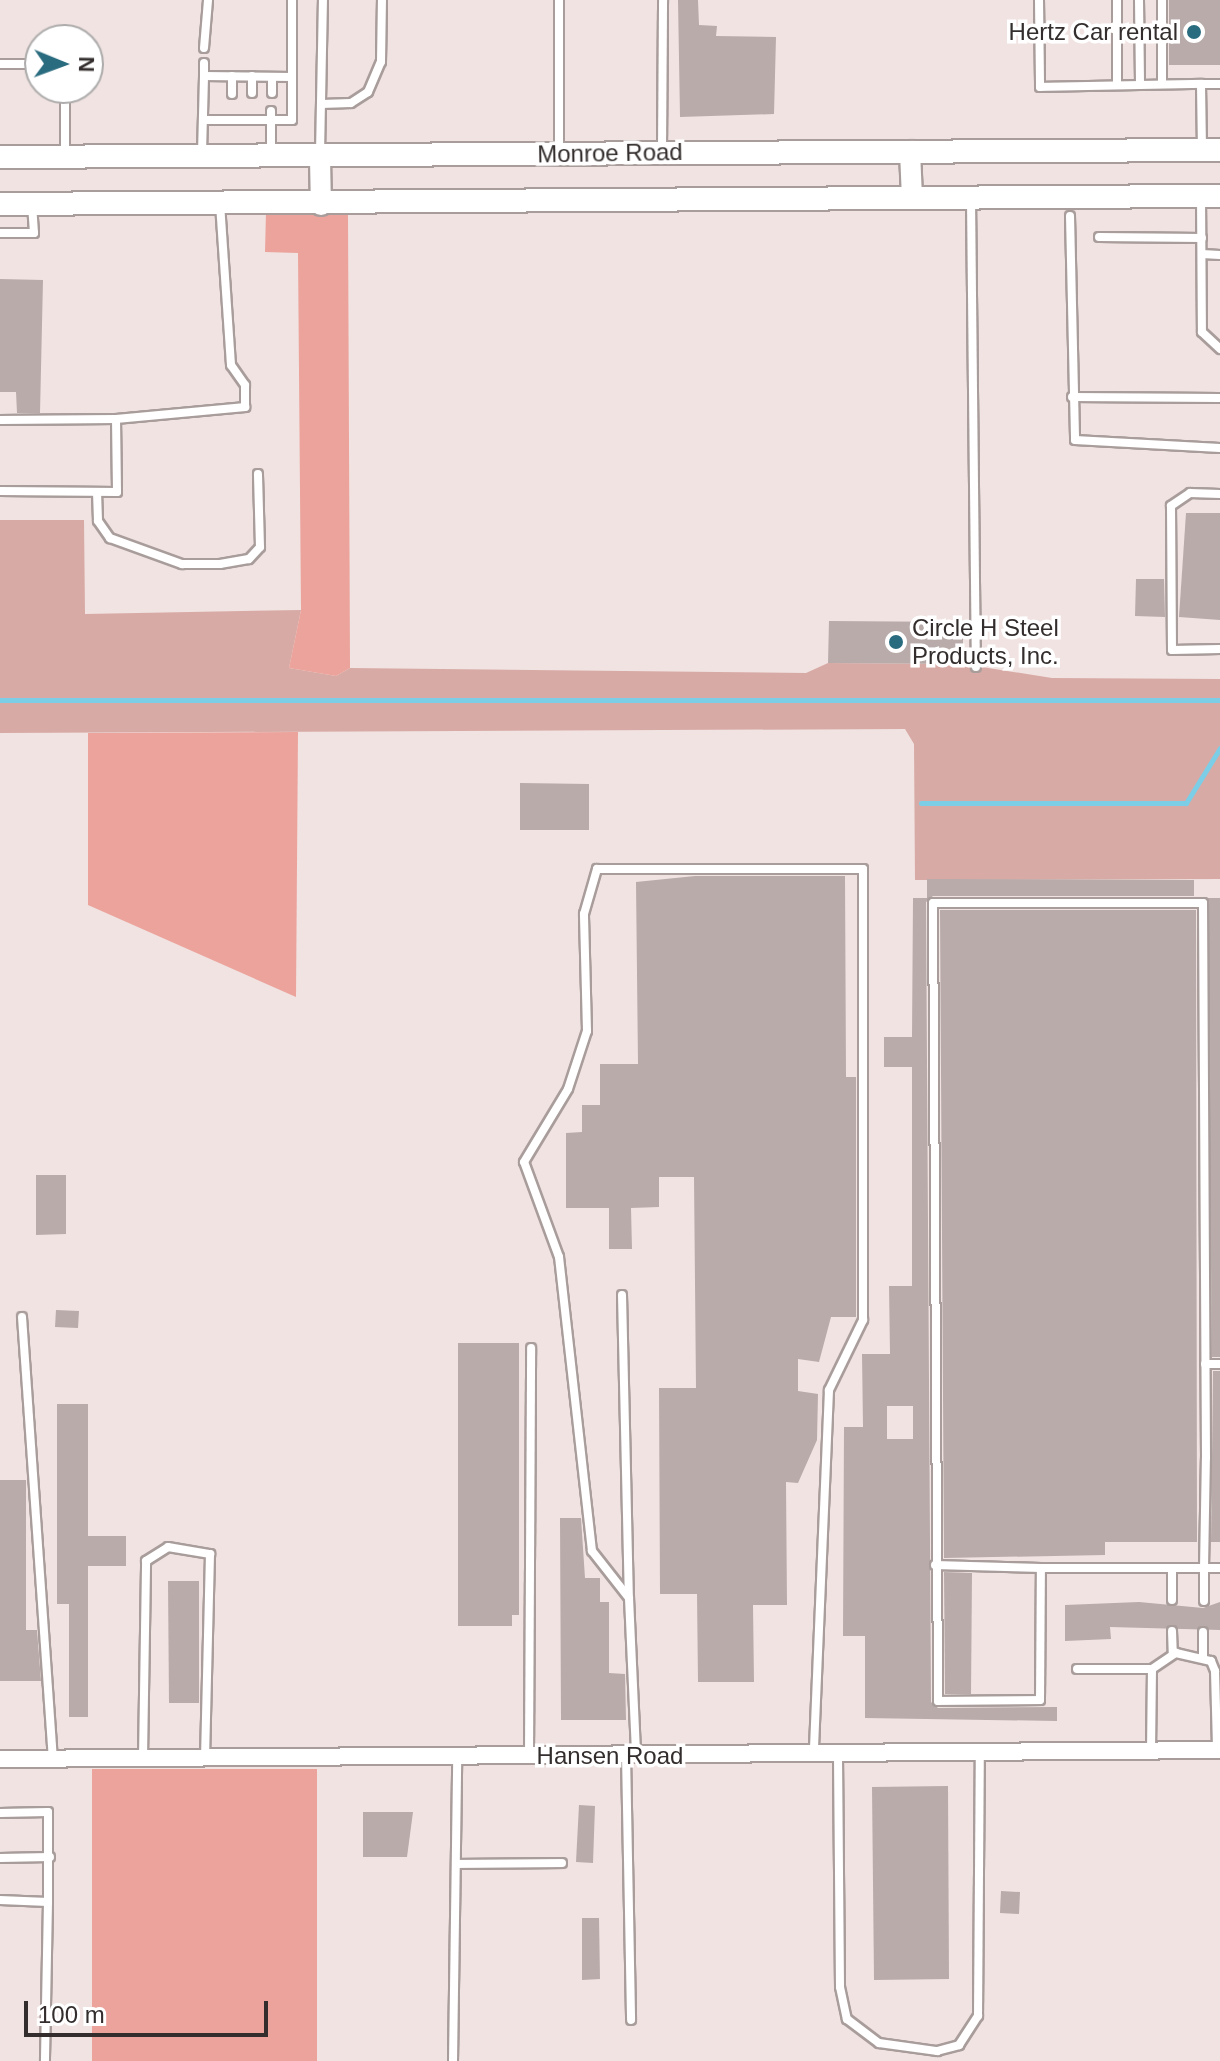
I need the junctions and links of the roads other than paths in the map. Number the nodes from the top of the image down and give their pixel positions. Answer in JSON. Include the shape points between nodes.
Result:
{"nodes":[{"id":1,"x":208,"y":0,"type":"edge"},
{"id":2,"x":292,"y":0,"type":"edge"},
{"id":3,"x":323,"y":0,"type":"edge"},
{"id":4,"x":382,"y":0,"type":"edge"},
{"id":5,"x":559,"y":0,"type":"edge"},
{"id":6,"x":663,"y":0,"type":"edge"},
{"id":7,"x":1039,"y":0,"type":"edge"},
{"id":8,"x":1117,"y":0,"type":"edge"},
{"id":9,"x":1139,"y":0,"type":"edge"},
{"id":10,"x":1162,"y":0,"type":"edge"},
{"id":11,"x":204,"y":48,"type":"dead end"},
{"id":12,"x":204,"y":63,"type":"dead end"},
{"id":13,"x":0,"y":64,"type":"edge"},
{"id":14,"x":24,"y":64,"type":"edge"},
{"id":15,"x":204,"y":76,"type":"junction"},
{"id":16,"x":232,"y":76,"type":"junction"},
{"id":17,"x":252,"y":76,"type":"junction"},
{"id":18,"x":272,"y":77,"type":"junction"},
{"id":19,"x":292,"y":77,"type":"junction"},
{"id":20,"x":1162,"y":84,"type":"junction"},
{"id":21,"x":1201,"y":84,"type":"junction"},
{"id":22,"x":1220,"y":84,"type":"edge"},
{"id":23,"x":1117,"y":85,"type":"junction"},
{"id":24,"x":1140,"y":85,"type":"junction"},
{"id":25,"x":252,"y":93,"type":"dead end"},
{"id":26,"x":272,"y":93,"type":"dead end"},
{"id":27,"x":232,"y":94,"type":"dead end"},
{"id":28,"x":65,"y":104,"type":"edge"},
{"id":29,"x":321,"y":104,"type":"junction"},
{"id":30,"x":271,"y":116,"type":"junction"},
{"id":31,"x":203,"y":120,"type":"junction"},
{"id":32,"x":1211,"y":150,"type":"edge"},
{"id":33,"x":910,"y":151,"type":"junction"},
{"id":34,"x":662,"y":152,"type":"junction"},
{"id":35,"x":559,"y":154,"type":"junction"},
{"id":36,"x":0,"y":157,"type":"edge"},
{"id":37,"x":65,"y":158,"type":"junction"},
{"id":38,"x":201,"y":158,"type":"junction"},
{"id":39,"x":271,"y":158,"type":"junction"},
{"id":40,"x":320,"y":159,"type":"junction"},
{"id":41,"x":1210,"y":196,"type":"edge"},
{"id":42,"x":971,"y":198,"type":"junction"},
{"id":43,"x":912,"y":199,"type":"junction"},
{"id":44,"x":0,"y":204,"type":"edge"},
{"id":45,"x":32,"y":204,"type":"junction"},
{"id":46,"x":220,"y":205,"type":"junction"},
{"id":47,"x":321,"y":205,"type":"junction"},
{"id":48,"x":1070,"y":216,"type":"dead end"},
{"id":49,"x":0,"y":233,"type":"edge"},
{"id":50,"x":1099,"y":237,"type":"dead end"},
{"id":51,"x":1202,"y":238,"type":"junction"},
{"id":52,"x":1217,"y":253,"type":"edge"},
{"id":53,"x":1202,"y":254,"type":"junction"},
{"id":54,"x":1220,"y":349,"type":"edge"},
{"id":55,"x":1072,"y":397,"type":"junction"},
{"id":56,"x":1220,"y":398,"type":"edge"},
{"id":57,"x":116,"y":419,"type":"junction"},
{"id":58,"x":0,"y":420,"type":"edge"},
{"id":59,"x":1220,"y":448,"type":"edge"},
{"id":60,"x":258,"y":474,"type":"dead end"},
{"id":61,"x":0,"y":491,"type":"edge"},
{"id":62,"x":97,"y":492,"type":"junction"},
{"id":63,"x":1220,"y":494,"type":"edge"},
{"id":64,"x":1220,"y":649,"type":"edge"},
{"id":65,"x":976,"y":667,"type":"dead end"},
{"id":66,"x":622,"y":1295,"type":"dead end"},
{"id":67,"x":22,"y":1317,"type":"dead end"},
{"id":68,"x":531,"y":1348,"type":"dead end"},
{"id":69,"x":1205,"y":1364,"type":"junction"},
{"id":70,"x":1220,"y":1364,"type":"edge"},
{"id":71,"x":935,"y":1565,"type":"junction"},
{"id":72,"x":1041,"y":1568,"type":"junction"},
{"id":73,"x":1172,"y":1568,"type":"junction"},
{"id":74,"x":1204,"y":1568,"type":"junction"},
{"id":75,"x":1220,"y":1568,"type":"edge"},
{"id":76,"x":629,"y":1598,"type":"junction"},
{"id":77,"x":1172,"y":1600,"type":"dead end"},
{"id":78,"x":1204,"y":1601,"type":"dead end"},
{"id":79,"x":1172,"y":1631,"type":"dead end"},
{"id":80,"x":1203,"y":1632,"type":"dead end"},
{"id":81,"x":1173,"y":1654,"type":"junction"},
{"id":82,"x":1203,"y":1658,"type":"junction"},
{"id":83,"x":1077,"y":1669,"type":"dead end"},
{"id":84,"x":1152,"y":1669,"type":"junction"},
{"id":85,"x":1218,"y":1750,"type":"edge"},
{"id":86,"x":1151,"y":1751,"type":"junction"},
{"id":87,"x":980,"y":1754,"type":"junction"},
{"id":88,"x":631,"y":1755,"type":"junction"},
{"id":89,"x":205,"y":1757,"type":"junction"},
{"id":90,"x":529,"y":1757,"type":"junction"},
{"id":91,"x":814,"y":1757,"type":"junction"},
{"id":92,"x":838,"y":1757,"type":"junction"},
{"id":93,"x":53,"y":1758,"type":"junction"},
{"id":94,"x":143,"y":1758,"type":"junction"},
{"id":95,"x":457,"y":1758,"type":"junction"},
{"id":96,"x":0,"y":1759,"type":"edge"},
{"id":97,"x":0,"y":1813,"type":"edge"},
{"id":98,"x":50,"y":1857,"type":"junction"},
{"id":99,"x":0,"y":1858,"type":"edge"},
{"id":100,"x":562,"y":1863,"type":"dead end"},
{"id":101,"x":457,"y":1864,"type":"junction"},
{"id":102,"x":0,"y":1900,"type":"edge"},
{"id":103,"x":48,"y":1902,"type":"junction"},
{"id":104,"x":631,"y":2020,"type":"dead end"},
{"id":105,"x":45,"y":2061,"type":"edge"},
{"id":106,"x":453,"y":2061,"type":"edge"}],
"edges":[{"from":1,"to":11,"type":"lane"},
{"from":2,"to":19,"type":"lane"},
{"from":3,"to":29,"type":"lane"},
{"from":4,"to":29,"type":"lane","via":[[381,62],[368,92],[351,103]]},
{"from":5,"to":35,"type":"lane"},
{"from":6,"to":34,"type":"lane"},
{"from":7,"to":23,"type":"lane","via":[[1040,87]]},
{"from":8,"to":23,"type":"lane"},
{"from":9,"to":24,"type":"lane"},
{"from":10,"to":20,"type":"lane"},
{"from":12,"to":15,"type":"lane"},
{"from":13,"to":14,"type":"lane"},
{"from":15,"to":16,"type":"lane"},
{"from":15,"to":31,"type":"lane"},
{"from":16,"to":17,"type":"lane"},
{"from":16,"to":27,"type":"lane"},
{"from":17,"to":18,"type":"lane"},
{"from":17,"to":25,"type":"lane"},
{"from":18,"to":19,"type":"lane"},
{"from":18,"to":26,"type":"lane"},
{"from":19,"to":30,"type":"lane","via":[[292,120]]},
{"from":20,"to":21,"type":"lane"},
{"from":20,"to":24,"type":"lane"},
{"from":21,"to":22,"type":"lane"},
{"from":21,"to":32,"type":"lane"},
{"from":23,"to":24,"type":"lane"},
{"from":28,"to":37,"type":"lane"},
{"from":29,"to":40,"type":"lane"},
{"from":30,"to":31,"type":"lane"},
{"from":30,"to":39,"type":"lane"},
{"from":31,"to":38,"type":"lane"},
{"from":32,"to":33,"type":"main road","name":"Monroe Road"},
{"from":33,"to":34,"type":"main road","name":"Monroe Road"},
{"from":33,"to":43,"type":"street"},
{"from":34,"to":35,"type":"main road","name":"Monroe Road"},
{"from":35,"to":40,"type":"main road","name":"Monroe Road"},
{"from":36,"to":37,"type":"main road","name":"Monroe Road"},
{"from":37,"to":38,"type":"main road","name":"Monroe Road"},
{"from":38,"to":39,"type":"main road","name":"Monroe Road"},
{"from":39,"to":40,"type":"main road","name":"Monroe Road"},
{"from":40,"to":47,"type":"street"},
{"from":41,"to":42,"type":"main road","name":"Monroe Road"},
{"from":41,"to":51,"type":"lane"},
{"from":42,"to":43,"type":"main road","name":"Monroe Road"},
{"from":42,"to":65,"type":"lane"},
{"from":43,"to":47,"type":"main road","name":"Monroe Road"},
{"from":44,"to":45,"type":"main road","name":"Monroe Road"},
{"from":45,"to":46,"type":"main road","name":"Monroe Road"},
{"from":45,"to":49,"type":"lane","via":[[34,233]]},
{"from":46,"to":47,"type":"main road","name":"Monroe Road"},
{"from":46,"to":57,"type":"lane","via":[[231,365],[245,385],[245,407]]},
{"from":48,"to":55,"type":"lane"},
{"from":50,"to":51,"type":"lane"},
{"from":51,"to":53,"type":"lane"},
{"from":52,"to":53,"type":"lane"},
{"from":53,"to":54,"type":"lane","via":[[1202,332]]},
{"from":55,"to":56,"type":"lane"},
{"from":55,"to":59,"type":"lane","via":[[1075,440],[1088,446]]},
{"from":57,"to":58,"type":"lane"},
{"from":57,"to":62,"type":"lane","via":[[117,492]]},
{"from":60,"to":62,"type":"lane","via":[[260,547],[249,559],[220,564],[182,564],[110,538],[98,521]]},
{"from":61,"to":62,"type":"lane"},
{"from":63,"to":64,"type":"lane","via":[[1190,493],[1171,506],[1172,650]]},
{"from":66,"to":76,"type":"lane"},
{"from":67,"to":93,"type":"lane"},
{"from":68,"to":90,"type":"lane"},
{"from":69,"to":70,"type":"lane"},
{"from":69,"to":71,"type":"lane","via":[[1203,903],[933,903]]},
{"from":69,"to":74,"type":"lane"},
{"from":71,"to":72,"type":"lane"},
{"from":71,"to":72,"type":"lane","via":[[938,1701],[1040,1700]]},
{"from":72,"to":73,"type":"lane"},
{"from":73,"to":74,"type":"lane"},
{"from":73,"to":77,"type":"lane"},
{"from":74,"to":75,"type":"lane"},
{"from":74,"to":78,"type":"lane"},
{"from":76,"to":88,"type":"lane"},
{"from":76,"to":91,"type":"lane","via":[[592,1551],[559,1257],[524,1162],[568,1089],[587,1031],[584,914],[597,869],[863,869],[863,1320],[829,1390]]},
{"from":79,"to":81,"type":"lane"},
{"from":80,"to":82,"type":"lane"},
{"from":81,"to":82,"type":"lane"},
{"from":81,"to":84,"type":"lane"},
{"from":82,"to":85,"type":"lane","via":[[1215,1671]]},
{"from":83,"to":84,"type":"lane"},
{"from":84,"to":86,"type":"lane"},
{"from":85,"to":86,"type":"street","name":"Hansen Road"},
{"from":86,"to":87,"type":"street","name":"Hansen Road"},
{"from":87,"to":92,"type":"street","name":"Hansen Road"},
{"from":87,"to":92,"type":"lane","via":[[978,2016],[959,2045],[937,2051],[879,2043],[847,2019],[840,1987]]},
{"from":88,"to":90,"type":"street","name":"Hansen Road"},
{"from":88,"to":91,"type":"street","name":"Hansen Road"},
{"from":88,"to":104,"type":"lane"},
{"from":89,"to":94,"type":"street","name":"Hansen Road"},
{"from":89,"to":94,"type":"lane","via":[[210,1554],[168,1547],[146,1561]]},
{"from":89,"to":95,"type":"street","name":"Hansen Road"},
{"from":90,"to":95,"type":"street","name":"Hansen Road"},
{"from":91,"to":92,"type":"street","name":"Hansen Road"},
{"from":93,"to":94,"type":"street","name":"Hansen Road"},
{"from":93,"to":96,"type":"street","name":"Hansen Road"},
{"from":95,"to":101,"type":"lane"},
{"from":97,"to":98,"type":"lane","via":[[48,1812]]},
{"from":98,"to":99,"type":"lane"},
{"from":98,"to":103,"type":"lane"},
{"from":100,"to":101,"type":"lane"},
{"from":101,"to":106,"type":"lane"},
{"from":102,"to":103,"type":"lane"},
{"from":103,"to":105,"type":"lane"}]}
